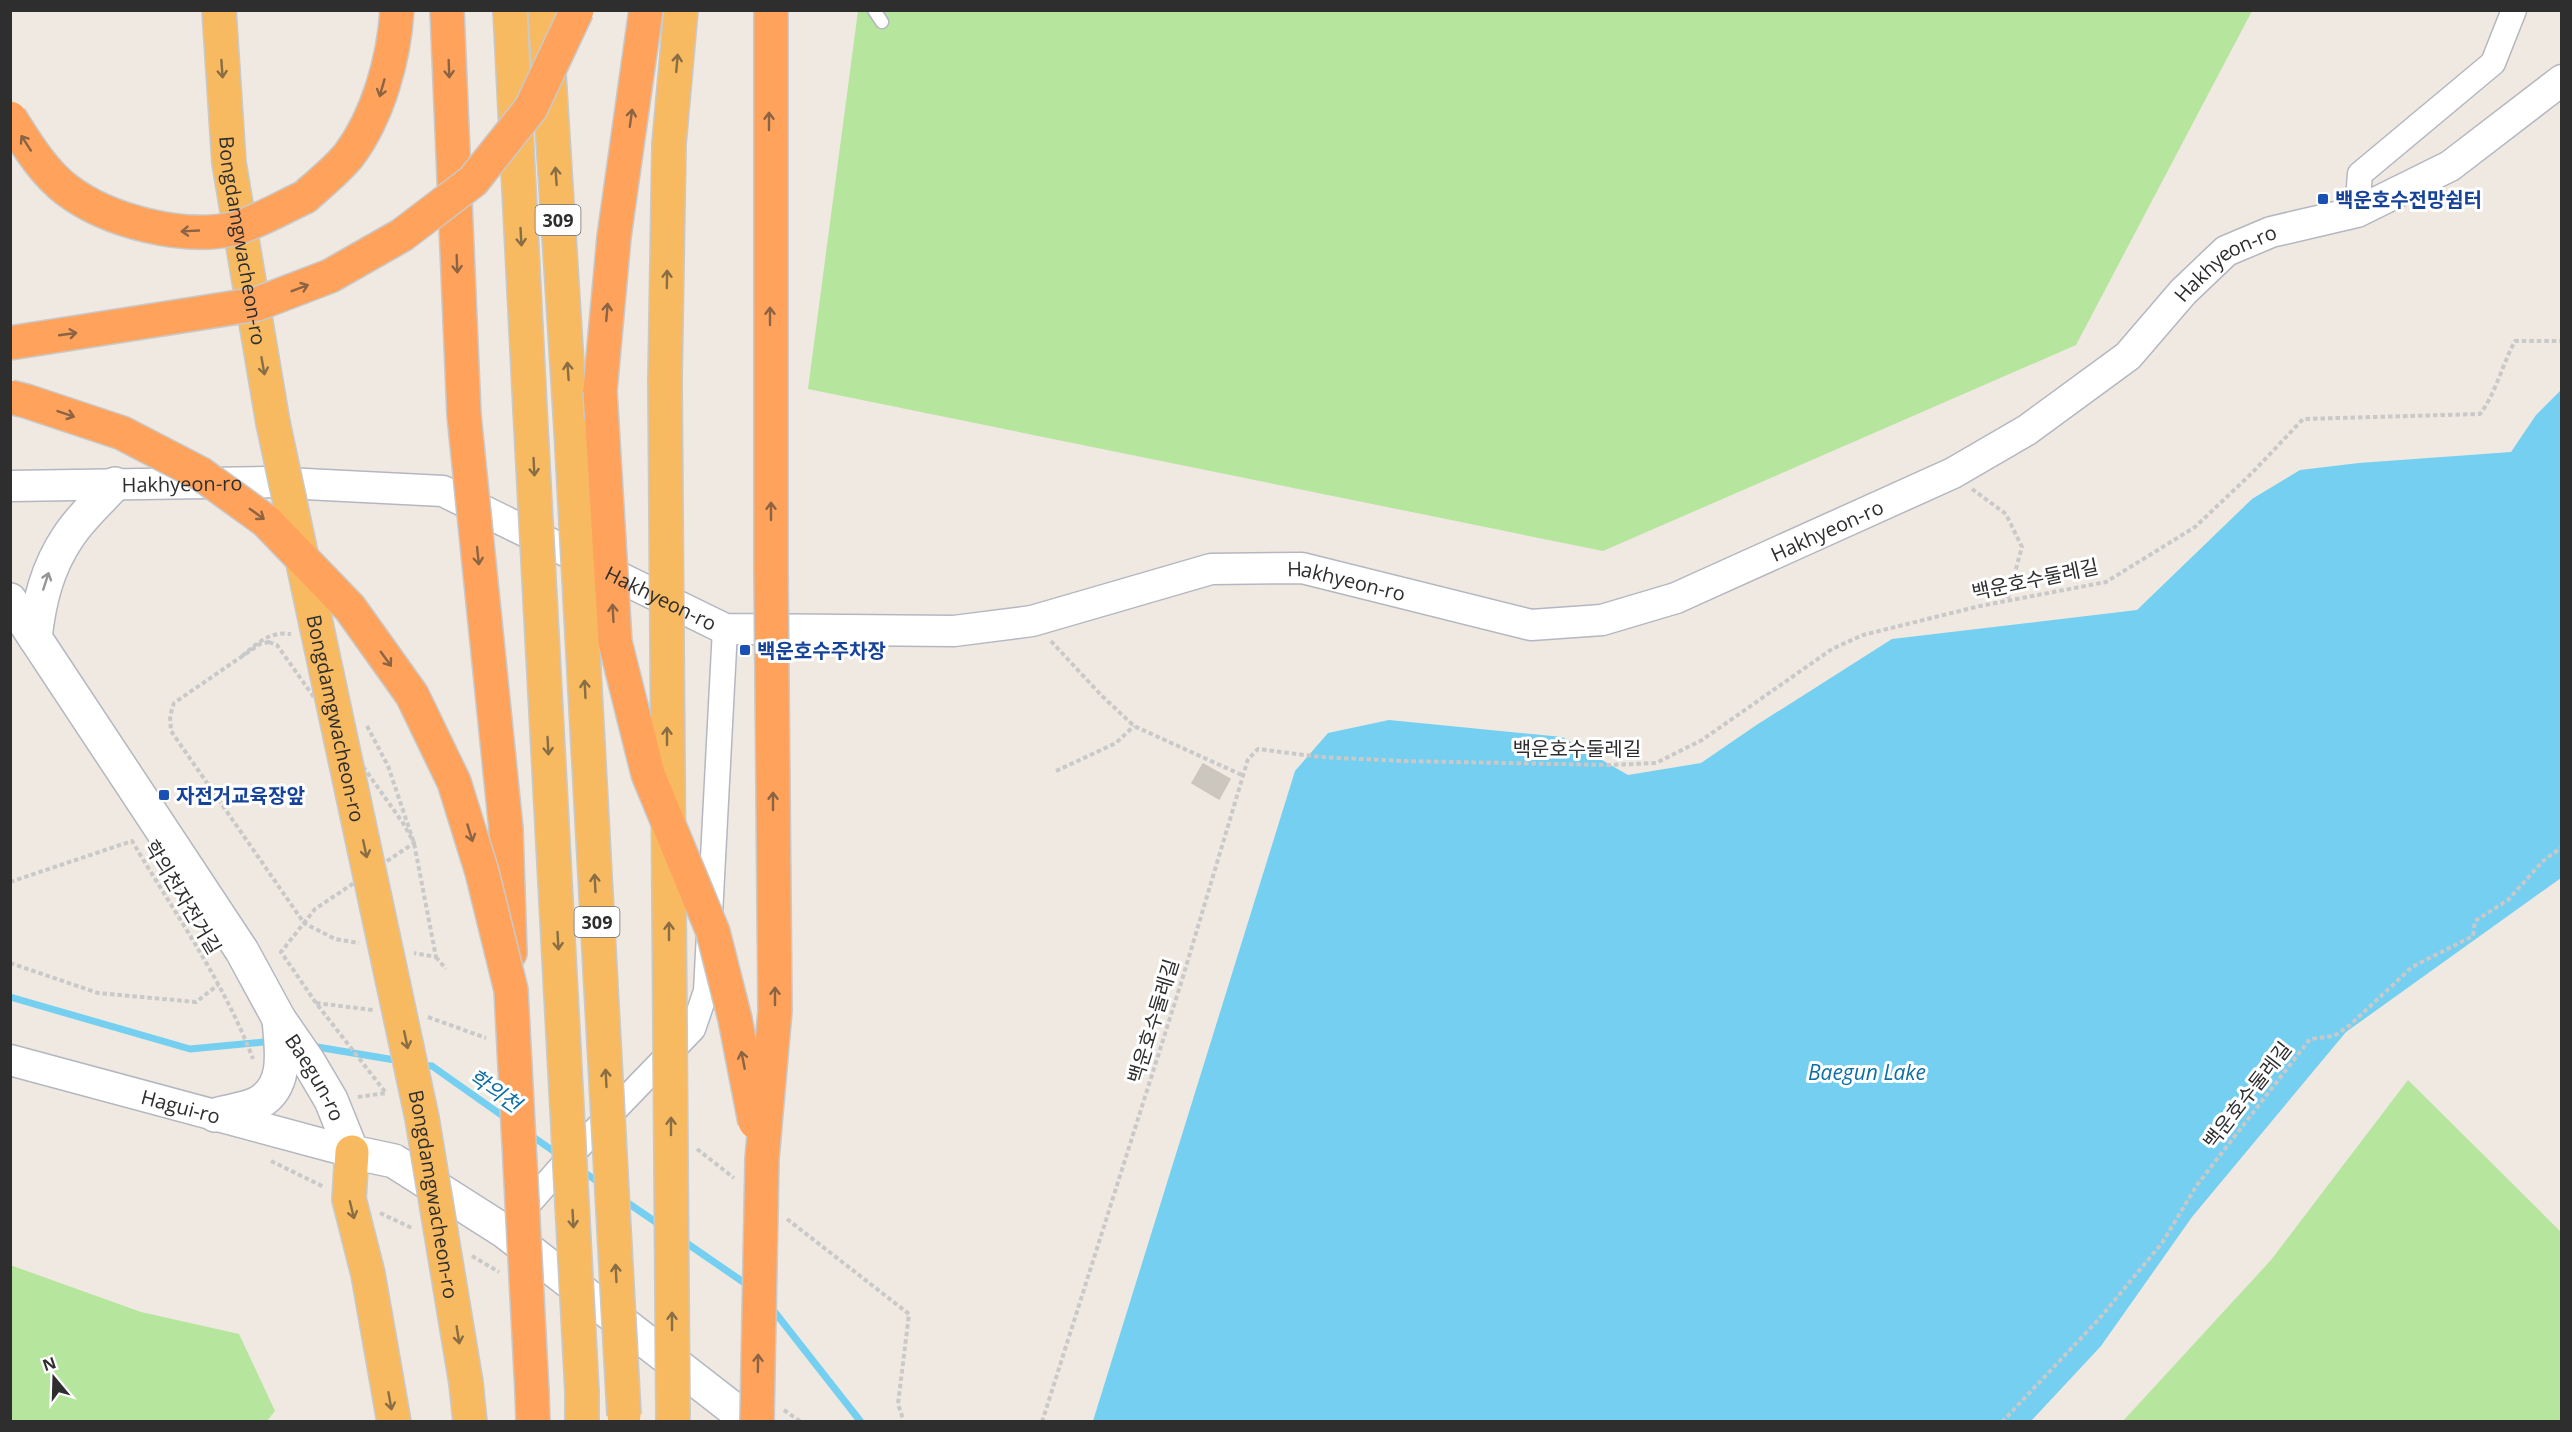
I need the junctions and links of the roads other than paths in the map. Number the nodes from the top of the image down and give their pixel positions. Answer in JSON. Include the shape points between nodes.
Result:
{"nodes":[{"id":1,"x":219,"y":10,"type":"edge"},
{"id":2,"x":397,"y":10,"type":"edge"},
{"id":3,"x":447,"y":10,"type":"edge"},
{"id":4,"x":510,"y":10,"type":"edge"},
{"id":5,"x":545,"y":10,"type":"edge"},
{"id":6,"x":577,"y":10,"type":"edge"},
{"id":7,"x":646,"y":10,"type":"edge"},
{"id":8,"x":681,"y":10,"type":"edge"},
{"id":9,"x":771,"y":10,"type":"edge"},
{"id":10,"x":874,"y":10,"type":"edge"},
{"id":11,"x":2514,"y":10,"type":"edge"},
{"id":12,"x":882,"y":22,"type":"dead end"},
{"id":13,"x":2562,"y":80,"type":"edge"},
{"id":14,"x":10,"y":118,"type":"edge"},
{"id":15,"x":2357,"y":212,"type":"junction"},
{"id":16,"x":10,"y":343,"type":"edge"},
{"id":17,"x":10,"y":398,"type":"edge"},
{"id":18,"x":115,"y":484,"type":"junction"},
{"id":19,"x":10,"y":486,"type":"edge"},
{"id":20,"x":10,"y":600,"type":"edge"},
{"id":21,"x":725,"y":629,"type":"junction"},
{"id":22,"x":35,"y":638,"type":"junction"},
{"id":23,"x":511,"y":990,"type":"junction"},
{"id":24,"x":10,"y":1060,"type":"edge"},
{"id":25,"x":281,"y":1066,"type":"junction"},
{"id":26,"x":215,"y":1115,"type":"junction"},
{"id":27,"x":352,"y":1152,"type":"junction"},
{"id":28,"x":762,"y":1159,"type":"junction"},
{"id":29,"x":504,"y":1231,"type":"junction"},
{"id":30,"x":533,"y":1407,"type":"edge"},
{"id":31,"x":582,"y":1407,"type":"edge"},
{"id":32,"x":624,"y":1418,"type":"edge"},
{"id":33,"x":394,"y":1422,"type":"edge"},
{"id":34,"x":470,"y":1422,"type":"edge"},
{"id":35,"x":673,"y":1422,"type":"edge"},
{"id":36,"x":750,"y":1422,"type":"edge"},
{"id":37,"x":757,"y":1422,"type":"edge"}],
"edges":[{"from":1,"to":34,"type":"highway","name":"Bongdamgwacheon-ro","one_way":true,"bridge":true,"via":[[229,163],[273,423],[422,1118]]},
{"from":2,"to":14,"type":"highway","one_way":true,"bridge":true,"via":[[395,41],[378,103],[348,155],[305,197],[234,229],[176,232],[114,217],[66,189],[30,149]]},
{"from":3,"to":23,"type":"highway","one_way":true,"bridge":true,"via":[[464,415],[506,829]]},
{"from":4,"to":31,"type":"highway","number":"309","one_way":true,"bridge":true},
{"from":32,"to":5,"type":"highway","number":"309","one_way":true,"bridge":true,"via":[[572,429]]},
{"from":16,"to":6,"type":"highway","one_way":true,"bridge":true,"via":[[258,304],[330,276],[402,235],[473,180],[531,108]]},
{"from":28,"to":7,"type":"highway","one_way":true,"bridge":true,"via":[[735,1019],[713,932],[648,774],[615,642],[600,391],[614,237]]},
{"from":35,"to":8,"type":"highway","one_way":true,"bridge":true,"via":[[665,380],[669,144]]},
{"from":28,"to":9,"type":"highway","one_way":true,"bridge":true,"via":[[775,1011]]},
{"from":10,"to":12,"type":"lane"},
{"from":11,"to":15,"type":"street","via":[[2493,63],[2360,174]]},
{"from":13,"to":15,"type":"street","name":"Hakhyeon-ro","via":[[2450,165]]},
{"from":15,"to":21,"type":"street","name":"Hakhyeon-ro","via":[[2271,232],[2226,251],[2183,292],[2128,356],[2027,430],[1953,473],[1676,598],[1602,620],[1531,625],[1291,568],[1211,569],[1032,621],[954,631]]},
{"from":17,"to":23,"type":"highway","one_way":true,"bridge":true,"via":[[122,433],[201,474],[266,521],[350,608],[412,695],[454,782],[482,872]]},
{"from":18,"to":19,"type":"street","name":"Hakhyeon-ro"},
{"from":18,"to":21,"type":"street","name":"Hakhyeon-ro","via":[[266,482],[443,491]]},
{"from":22,"to":18,"type":"main road","one_way":true,"via":[[39,603],[50,570],[68,536]]},
{"from":20,"to":22,"type":"main road","name":"Baegun-ro"},
{"from":21,"to":29,"type":"street","via":[[706,991],[693,1029]]},
{"from":22,"to":25,"type":"main road","name":"Baegun-ro","via":[[242,951],[279,1020]]},
{"from":23,"to":30,"type":"highway","bridge":true},
{"from":24,"to":26,"type":"street","name":"Hagui-ro"},
{"from":25,"to":26,"type":"main road","via":[[276,1085],[260,1102]]},
{"from":25,"to":27,"type":"main road","name":"Baegun-ro","via":[[331,1100]]},
{"from":26,"to":27,"type":"street","name":"Hagui-ro"},
{"from":27,"to":29,"type":"main road","via":[[394,1161]]},
{"from":27,"to":33,"type":"highway","one_way":true,"via":[[349,1198],[368,1274]]},
{"from":37,"to":28,"type":"highway","one_way":true,"bridge":true},
{"from":29,"to":36,"type":"main road"}]}
